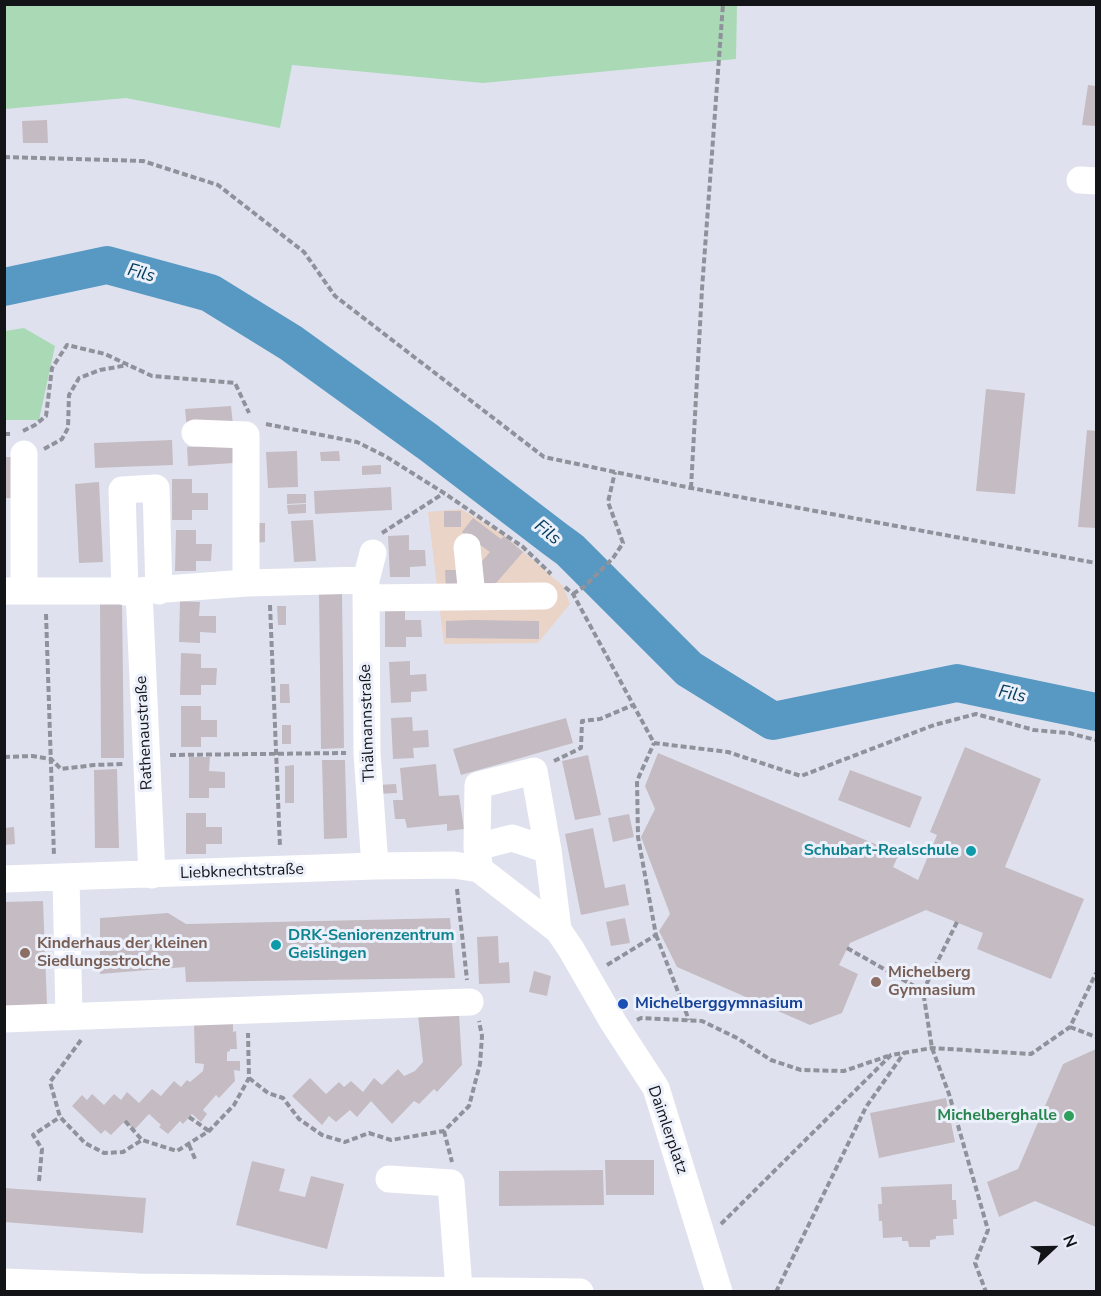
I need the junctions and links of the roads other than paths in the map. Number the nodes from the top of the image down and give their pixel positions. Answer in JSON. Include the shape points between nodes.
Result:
{"nodes":[{"id":1,"x":195,"y":433,"type":"dead end"},
{"id":2,"x":24,"y":454,"type":"road end"},
{"id":3,"x":467,"y":547,"type":"dead end"},
{"id":4,"x":373,"y":554,"type":"road end"},
{"id":5,"x":257,"y":584,"type":"junction"},
{"id":6,"x":366,"y":589,"type":"junction"},
{"id":7,"x":141,"y":591,"type":"junction"},
{"id":8,"x":25,"y":592,"type":"edge"},
{"id":9,"x":472,"y":596,"type":"junction"},
{"id":10,"x":544,"y":596,"type":"dead end"},
{"id":11,"x":548,"y":850,"type":"junction"},
{"id":12,"x":470,"y":861,"type":"junction"},
{"id":13,"x":375,"y":867,"type":"junction"},
{"id":14,"x":152,"y":875,"type":"junction"},
{"id":15,"x":61,"y":878,"type":"junction"},
{"id":16,"x":4,"y":879,"type":"edge"},
{"id":17,"x":565,"y":940,"type":"junction"},
{"id":18,"x":470,"y":1002,"type":"road end"},
{"id":19,"x":79,"y":1017,"type":"junction"},
{"id":20,"x":4,"y":1019,"type":"edge"},
{"id":21,"x":389,"y":1179,"type":"dead end"},
{"id":22,"x":4,"y":1282,"type":"edge"},
{"id":23,"x":196,"y":1289,"type":"edge"},
{"id":24,"x":459,"y":1289,"type":"junction"},
{"id":25,"x":386,"y":1290,"type":"edge"},
{"id":26,"x":568,"y":1291,"type":"edge"},
{"id":27,"x":719,"y":1292,"type":"edge"}],
"edges":[{"from":1,"to":5,"type":"street","via":[[246,435]]},
{"from":2,"to":8,"type":"street"},
{"from":3,"to":9,"type":"street"},
{"from":4,"to":6,"type":"street","name":"Thälmannstraße"},
{"from":5,"to":6,"type":"street"},
{"from":5,"to":7,"type":"street"},
{"from":6,"to":9,"type":"street"},
{"from":6,"to":13,"type":"street","name":"Thälmannstraße","via":[[367,753]]},
{"from":7,"to":8,"type":"street"},
{"from":7,"to":14,"type":"street","name":"Rathenaustraße"},
{"from":9,"to":10,"type":"street"},
{"from":11,"to":12,"type":"street","name":"Liebknechtstraße","via":[[512,837]]},
{"from":11,"to":12,"type":"street","via":[[534,771],[478,785]]},
{"from":11,"to":17,"type":"street"},
{"from":12,"to":13,"type":"street","name":"Liebknechtstraße"},
{"from":12,"to":17,"type":"street"},
{"from":13,"to":14,"type":"street","name":"Liebknechtstraße"},
{"from":14,"to":15,"type":"street","name":"Liebknechtstraße"},
{"from":15,"to":16,"type":"street","name":"Liebknechtstraße"},
{"from":15,"to":19,"type":"street"},
{"from":17,"to":27,"type":"street","name":"Daimlerplatz","via":[[656,1088]]},
{"from":18,"to":19,"type":"street"},
{"from":19,"to":20,"type":"street"},
{"from":21,"to":24,"type":"street","via":[[451,1183]]},
{"from":22,"to":23,"type":"street"},
{"from":23,"to":25,"type":"street"},
{"from":24,"to":25,"type":"street"},
{"from":24,"to":26,"type":"street"}]}
